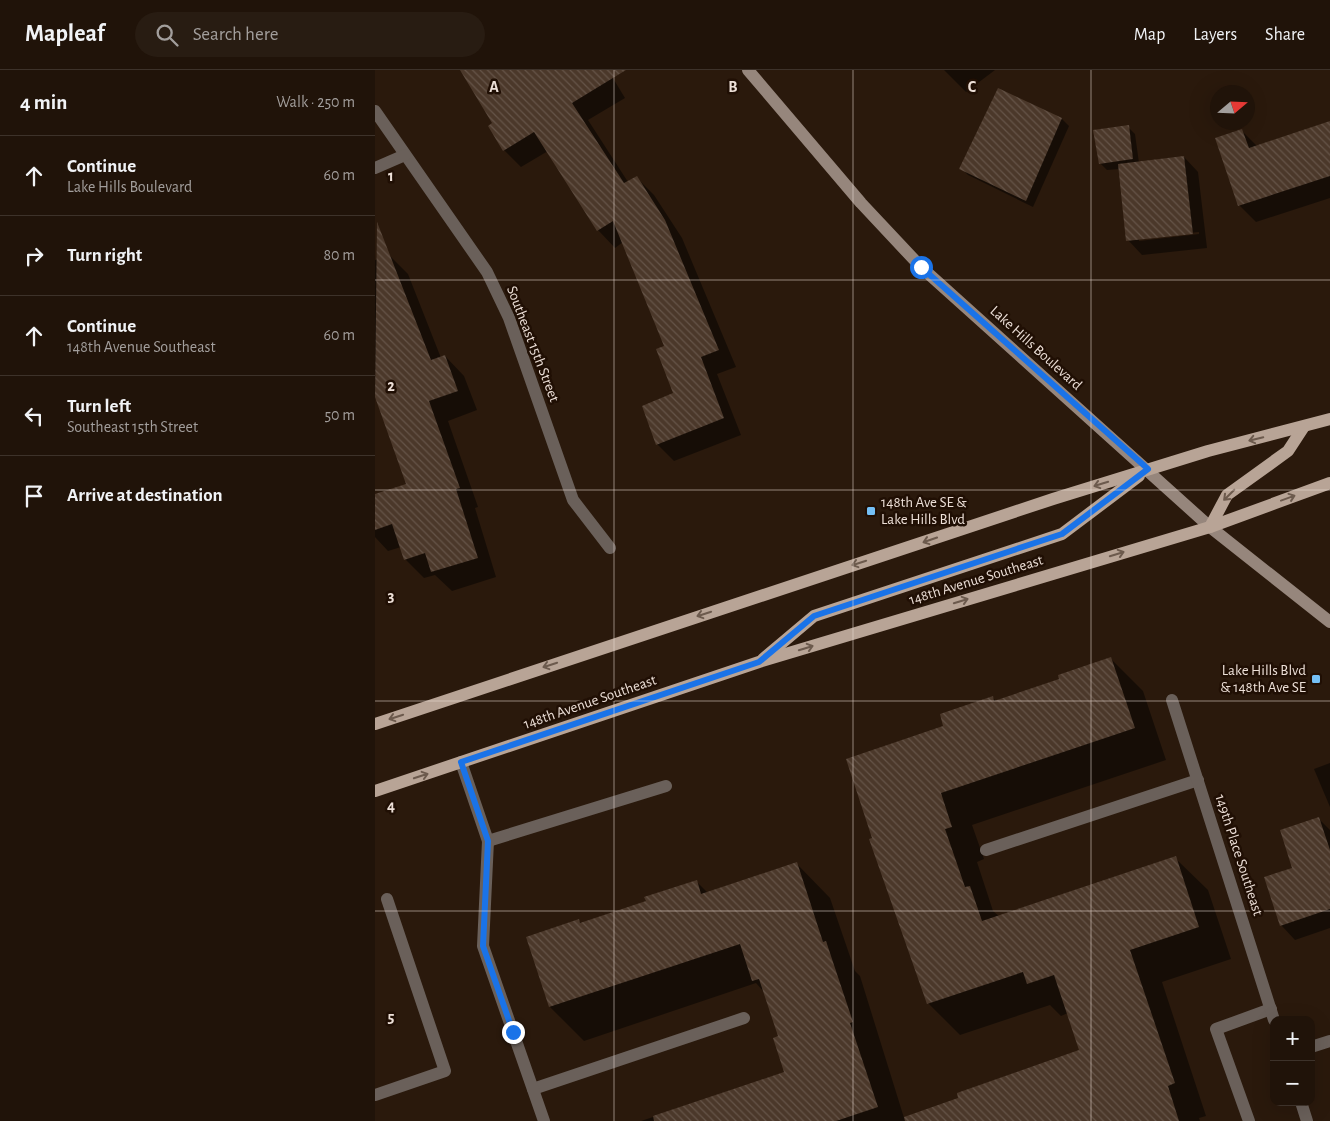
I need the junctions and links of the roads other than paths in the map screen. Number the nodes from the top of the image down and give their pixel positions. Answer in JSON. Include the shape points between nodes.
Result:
{"nodes":[{"id":1,"x":748,"y":70,"type":"edge"},
{"id":2,"x":375,"y":111,"type":"edge"},
{"id":3,"x":405,"y":155,"type":"junction"},
{"id":4,"x":375,"y":168,"type":"edge"},
{"id":5,"x":1330,"y":420,"type":"edge"},
{"id":6,"x":1303,"y":428,"type":"junction"},
{"id":7,"x":1148,"y":469,"type":"junction"},
{"id":8,"x":1330,"y":483,"type":"edge"},
{"id":9,"x":1209,"y":526,"type":"junction"},
{"id":10,"x":610,"y":548,"type":"dead end"},
{"id":11,"x":1330,"y":622,"type":"edge"},
{"id":12,"x":759,"y":662,"type":"junction"},
{"id":13,"x":1172,"y":700,"type":"dead end"},
{"id":14,"x":375,"y":724,"type":"edge"},
{"id":15,"x":461,"y":762,"type":"junction"},
{"id":16,"x":1198,"y":780,"type":"junction"},
{"id":17,"x":666,"y":786,"type":"dead end"},
{"id":18,"x":375,"y":791,"type":"edge"},
{"id":19,"x":488,"y":841,"type":"junction"},
{"id":20,"x":986,"y":850,"type":"dead end"},
{"id":21,"x":387,"y":900,"type":"dead end"},
{"id":22,"x":1273,"y":1014,"type":"edge"},
{"id":23,"x":744,"y":1018,"type":"dead end"},
{"id":24,"x":1330,"y":1041,"type":"edge"},
{"id":25,"x":1315,"y":1046,"type":"edge"},
{"id":26,"x":533,"y":1088,"type":"junction"},
{"id":27,"x":375,"y":1095,"type":"edge"},
{"id":28,"x":1302,"y":1106,"type":"edge"},
{"id":29,"x":544,"y":1121,"type":"edge"},
{"id":30,"x":1249,"y":1121,"type":"edge"},
{"id":31,"x":1307,"y":1121,"type":"edge"}],
"edges":[{"from":1,"to":7,"type":"street","name":"Lake Hills Boulevard","via":[[861,203],[921,267]]},
{"from":2,"to":3,"type":"street","name":"Southeast 15th Street"},
{"from":3,"to":4,"type":"street"},
{"from":3,"to":10,"type":"street","name":"Southeast 15th Street","via":[[487,272],[509,318],[573,500]]},
{"from":5,"to":6,"type":"main road"},
{"from":6,"to":7,"type":"main road","one_way":true},
{"from":6,"to":9,"type":"main road","one_way":true,"via":[[1288,450],[1227,495]]},
{"from":7,"to":9,"type":"street","name":"Lake Hills Boulevard"},
{"from":7,"to":12,"type":"main road","via":[[1062,534],[814,616]]},
{"from":7,"to":14,"type":"main road","one_way":true},
{"from":9,"to":8,"type":"main road","name":"148th Avenue Southeast","one_way":true},
{"from":9,"to":11,"type":"street","name":"Lake Hills Boulevard"},
{"from":12,"to":9,"type":"main road","name":"148th Avenue Southeast","one_way":true},
{"from":12,"to":15,"type":"main road","name":"148th Avenue Southeast"},
{"from":13,"to":16,"type":"street","name":"149th Place Southeast"},
{"from":18,"to":15,"type":"main road","name":"148th Avenue Southeast","one_way":true},
{"from":15,"to":19,"type":"street"},
{"from":16,"to":20,"type":"street"},
{"from":16,"to":22,"type":"street","name":"149th Place Southeast"},
{"from":17,"to":19,"type":"street"},
{"from":19,"to":26,"type":"street","via":[[483,946]]},
{"from":21,"to":27,"type":"street","via":[[445,1070]]},
{"from":22,"to":30,"type":"street","via":[[1216,1029]]},
{"from":23,"to":26,"type":"street"},
{"from":24,"to":25,"type":"street"},
{"from":26,"to":29,"type":"street"},
{"from":28,"to":31,"type":"street"}]}
